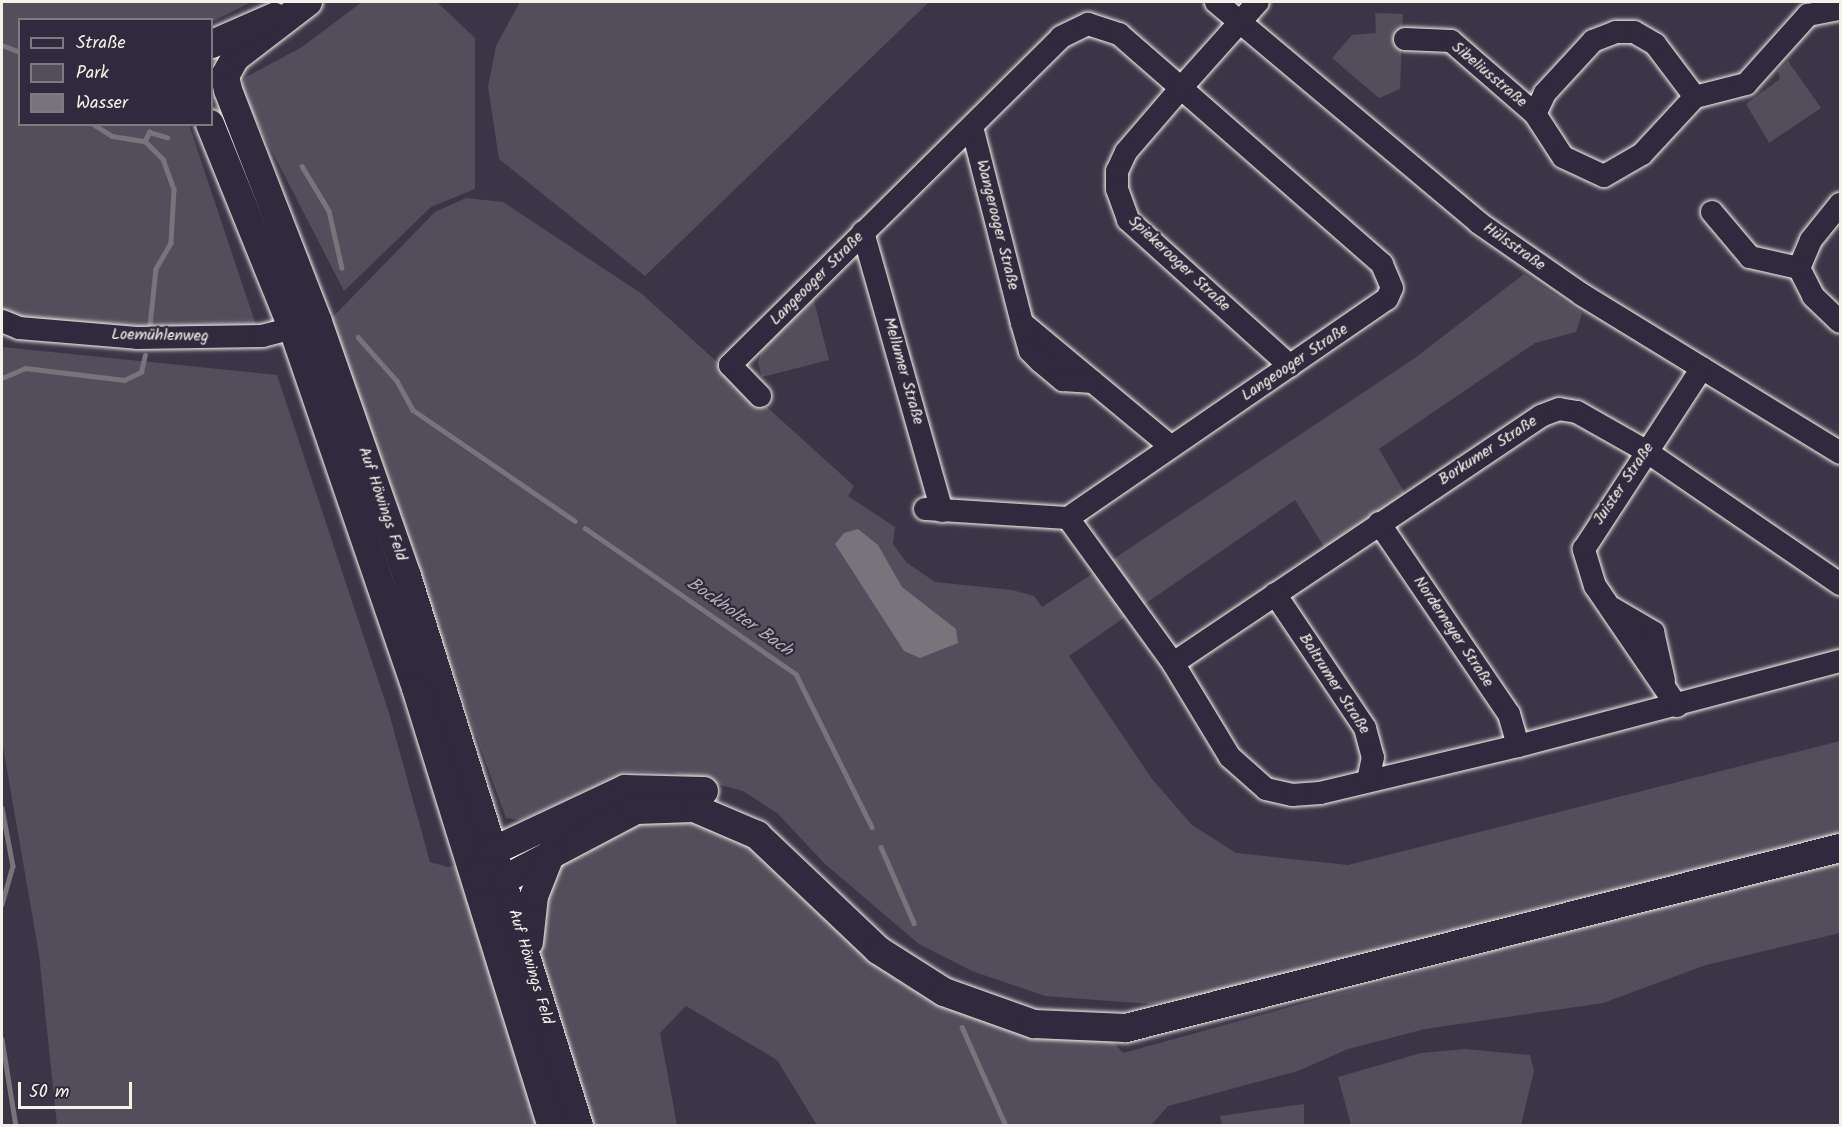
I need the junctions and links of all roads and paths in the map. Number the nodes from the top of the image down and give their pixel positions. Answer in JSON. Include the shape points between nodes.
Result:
{"nodes":[{"id":1,"x":1216,"y":2,"type":"edge"},
{"id":2,"x":1258,"y":2,"type":"edge"},
{"id":3,"x":303,"y":5,"type":"edge"},
{"id":4,"x":1804,"y":8,"type":"edge"},
{"id":5,"x":1840,"y":9,"type":"edge"},
{"id":6,"x":1239,"y":22,"type":"junction"},
{"id":7,"x":1405,"y":39,"type":"dead end"},
{"id":8,"x":213,"y":44,"type":"edge"},
{"id":9,"x":1181,"y":88,"type":"junction"},
{"id":10,"x":1695,"y":97,"type":"junction"},
{"id":11,"x":1536,"y":114,"type":"junction"},
{"id":12,"x":211,"y":126,"type":"edge"},
{"id":13,"x":972,"y":127,"type":"junction"},
{"id":14,"x":1840,"y":204,"type":"edge"},
{"id":15,"x":1712,"y":212,"type":"dead end"},
{"id":16,"x":863,"y":232,"type":"junction"},
{"id":17,"x":1799,"y":268,"type":"junction"},
{"id":18,"x":2,"y":321,"type":"edge"},
{"id":19,"x":1840,"y":322,"type":"edge"},
{"id":20,"x":305,"y":325,"type":"junction"},
{"id":21,"x":1290,"y":366,"type":"junction"},
{"id":22,"x":1702,"y":368,"type":"junction"},
{"id":23,"x":760,"y":396,"type":"dead end"},
{"id":24,"x":1170,"y":446,"type":"junction"},
{"id":25,"x":1646,"y":451,"type":"junction"},
{"id":26,"x":1840,"y":453,"type":"edge"},
{"id":27,"x":1068,"y":518,"type":"junction"},
{"id":28,"x":1379,"y":523,"type":"junction"},
{"id":29,"x":1840,"y":584,"type":"edge"},
{"id":30,"x":1275,"y":594,"type":"junction"},
{"id":31,"x":1840,"y":661,"type":"edge"},
{"id":32,"x":1173,"y":663,"type":"junction"},
{"id":33,"x":1671,"y":698,"type":"junction"},
{"id":34,"x":1518,"y":746,"type":"junction"},
{"id":35,"x":1368,"y":780,"type":"junction"},
{"id":36,"x":1840,"y":848,"type":"edge"},
{"id":37,"x":494,"y":850,"type":"junction"},
{"id":38,"x":551,"y":853,"type":"junction"},
{"id":39,"x":490,"y":878,"type":"junction"},
{"id":40,"x":528,"y":959,"type":"junction"},
{"id":41,"x":1225,"y":1007,"type":"junction"},
{"id":42,"x":552,"y":1125,"type":"edge"},
{"id":43,"x":579,"y":1125,"type":"edge"}],
"edges":[{"from":1,"to":6,"type":"street","name":"Hülsstraße"},
{"from":2,"to":6,"type":"street"},
{"from":3,"to":8,"type":"main road","name":"Auf Höwings Feld"},
{"from":3,"to":20,"type":"main road","name":"Auf Höwings Feld","via":[[235,58],[225,75]]},
{"from":4,"to":5,"type":"street"},
{"from":4,"to":10,"type":"street","via":[[1746,84]]},
{"from":6,"to":9,"type":"street"},
{"from":6,"to":22,"type":"street","name":"Hülsstraße","via":[[1479,223]]},
{"from":7,"to":11,"type":"street","name":"Sibeliusstraße","via":[[1451,41]]},
{"from":9,"to":13,"type":"street","name":"Langeooger Straße","via":[[1119,34],[1088,24],[1060,37]]},
{"from":9,"to":21,"type":"street","name":"Spiekerooger Straße","via":[[1126,152],[1117,171],[1120,205],[1128,220]]},
{"from":9,"to":21,"type":"street","name":"Langeooger Straße","via":[[1390,273],[1392,288],[1387,299]]},
{"from":10,"to":11,"type":"street","name":"Sibeliusstraße","via":[[1642,154],[1604,176],[1563,157]]},
{"from":10,"to":11,"type":"street","name":"Sibeliusstraße","via":[[1655,44],[1634,32],[1616,32],[1593,41],[1545,93]]},
{"from":12,"to":20,"type":"main road","name":"Auf Höwings Feld"},
{"from":13,"to":16,"type":"street","name":"Langeooger Straße"},
{"from":13,"to":24,"type":"street","name":"Wangerooger Straße","via":[[1022,323]]},
{"from":14,"to":17,"type":"street","via":[[1811,240]]},
{"from":15,"to":17,"type":"street","via":[[1750,257]]},
{"from":16,"to":23,"type":"street","name":"Langeooger Straße","via":[[730,365]]},
{"from":16,"to":27,"type":"street","name":"Mellumer Straße","via":[[933,510]]},
{"from":17,"to":19,"type":"street","via":[[1813,296]]},
{"from":18,"to":20,"type":"street","name":"Loemühlenweg","via":[[19,328],[137,338],[262,336]]},
{"from":20,"to":37,"type":"main road","name":"Auf Höwings Feld","via":[[407,576]]},
{"from":20,"to":39,"type":"main road","name":"Auf Höwings Feld"},
{"from":21,"to":24,"type":"street","name":"Langeooger Straße"},
{"from":22,"to":25,"type":"street","name":"Juister Straße"},
{"from":22,"to":26,"type":"street","name":"Hülsstraße"},
{"from":24,"to":27,"type":"street","name":"Langeooger Straße"},
{"from":25,"to":28,"type":"street","name":"Borkumer Straße","via":[[1577,412],[1559,409]]},
{"from":25,"to":29,"type":"street","name":"Borkumer Straße"},
{"from":25,"to":33,"type":"street","name":"Juister Straße","via":[[1584,549],[1585,567]]},
{"from":27,"to":32,"type":"street"},
{"from":28,"to":30,"type":"street","name":"Borkumer Straße"},
{"from":28,"to":34,"type":"street","name":"Norderneyer Straße","via":[[1509,714]]},
{"from":30,"to":32,"type":"street","name":"Borkumer Straße"},
{"from":30,"to":35,"type":"street","name":"Baltrumer Straße","via":[[1365,728],[1373,757]]},
{"from":31,"to":33,"type":"street"},
{"from":32,"to":35,"type":"street","via":[[1230,757],[1266,789],[1320,793]]},
{"from":33,"to":34,"type":"street"},
{"from":34,"to":35,"type":"street"},
{"from":36,"to":41,"type":"main road"},
{"from":37,"to":39,"type":"main road","name":"Auf Höwings Feld"},
{"from":37,"to":41,"type":"main road","via":[[625,789],[698,790],[763,816],[892,940],[971,987],[1023,1004],[1083,1013]]},
{"from":38,"to":39,"type":"main road"},
{"from":38,"to":40,"type":"main road","via":[[534,896]]},
{"from":38,"to":41,"type":"main road","via":[[636,810],[694,808],[757,836],[878,950],[944,992],[988,1009],[1034,1024],[1086,1029],[1157,1025]]},
{"from":39,"to":40,"type":"main road","name":"Auf Höwings Feld"},
{"from":39,"to":42,"type":"main road","name":"Auf Höwings Feld"},
{"from":40,"to":43,"type":"main road","name":"Auf Höwings Feld"}]}
